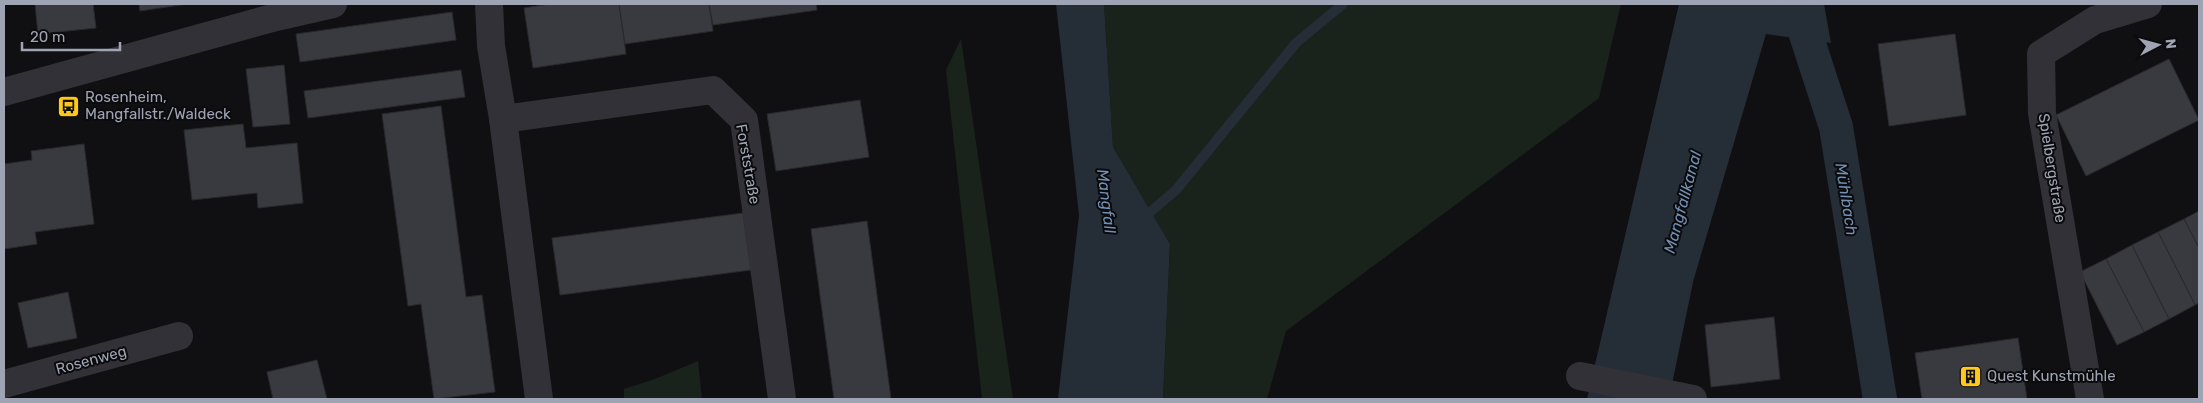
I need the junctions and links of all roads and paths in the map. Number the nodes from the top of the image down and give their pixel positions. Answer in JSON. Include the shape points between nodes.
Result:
{"nodes":[{"id":1,"x":333,"y":4,"type":"edge"},
{"id":2,"x":489,"y":4,"type":"edge"},
{"id":3,"x":2148,"y":4,"type":"edge"},
{"id":4,"x":4,"y":92,"type":"edge"},
{"id":5,"x":503,"y":119,"type":"junction"},
{"id":6,"x":179,"y":336,"type":"dead end"},
{"id":7,"x":1580,"y":376,"type":"dead end"},
{"id":8,"x":4,"y":384,"type":"edge"},
{"id":9,"x":1685,"y":398,"type":"edge"},
{"id":10,"x":539,"y":399,"type":"edge"},
{"id":11,"x":782,"y":399,"type":"edge"},
{"id":12,"x":2090,"y":399,"type":"edge"}],
"edges":[{"from":1,"to":4,"type":"street","via":[[276,16]]},
{"from":2,"to":5,"type":"street","via":[[491,46]]},
{"from":3,"to":12,"type":"street","name":"Spielbergstraße","via":[[2095,20],[2041,54],[2042,113]]},
{"from":5,"to":10,"type":"street"},
{"from":5,"to":11,"type":"street","name":"Forststraße","via":[[713,90],[744,120]]},
{"from":6,"to":8,"type":"street","name":"Rosenweg"},
{"from":7,"to":9,"type":"street"}]}
